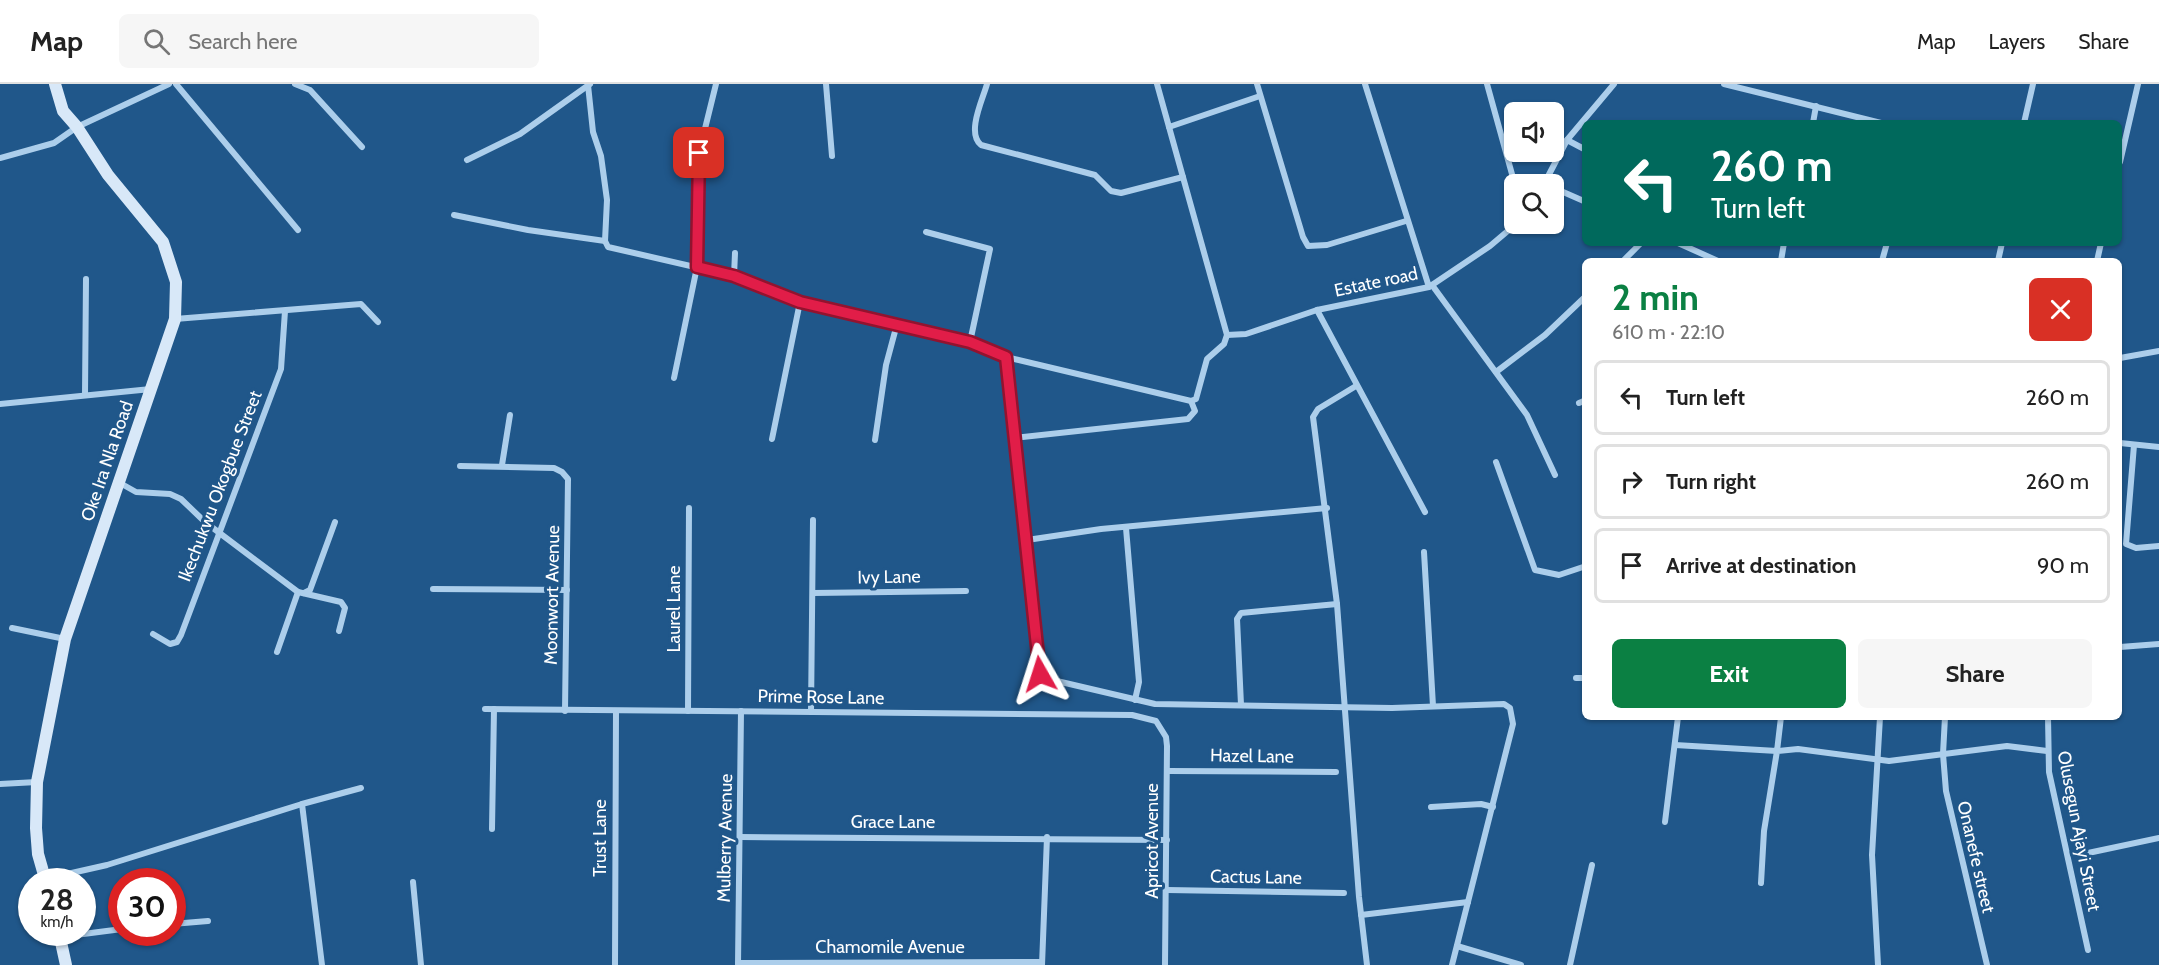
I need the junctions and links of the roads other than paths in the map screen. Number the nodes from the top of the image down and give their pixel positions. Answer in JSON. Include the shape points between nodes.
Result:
{"nodes":[{"id":1,"x":54,"y":84,"type":"edge"},
{"id":2,"x":169,"y":84,"type":"edge"},
{"id":3,"x":176,"y":84,"type":"edge"},
{"id":4,"x":295,"y":84,"type":"edge"},
{"id":5,"x":716,"y":84,"type":"edge"},
{"id":6,"x":826,"y":84,"type":"edge"},
{"id":7,"x":987,"y":84,"type":"edge"},
{"id":8,"x":1157,"y":84,"type":"edge"},
{"id":9,"x":1257,"y":84,"type":"edge"},
{"id":10,"x":1365,"y":84,"type":"edge"},
{"id":11,"x":1487,"y":84,"type":"edge"},
{"id":12,"x":1614,"y":84,"type":"edge"},
{"id":13,"x":1724,"y":84,"type":"edge"},
{"id":14,"x":2033,"y":84,"type":"edge"},
{"id":15,"x":2138,"y":84,"type":"edge"},
{"id":16,"x":589,"y":85,"type":"edge"},
{"id":17,"x":1260,"y":96,"type":"junction"},
{"id":18,"x":1816,"y":106,"type":"junction"},
{"id":19,"x":1584,"y":120,"type":"edge"},
{"id":20,"x":1814,"y":120,"type":"edge"},
{"id":21,"x":1870,"y":120,"type":"edge"},
{"id":22,"x":2025,"y":120,"type":"edge"},
{"id":23,"x":1582,"y":122,"type":"edge"},
{"id":24,"x":77,"y":127,"type":"junction"},
{"id":25,"x":1169,"y":128,"type":"junction"},
{"id":26,"x":1567,"y":140,"type":"junction"},
{"id":27,"x":362,"y":147,"type":"dead end"},
{"id":28,"x":1582,"y":148,"type":"edge"},
{"id":29,"x":2122,"y":153,"type":"edge"},
{"id":30,"x":832,"y":156,"type":"dead end"},
{"id":31,"x":0,"y":158,"type":"edge"},
{"id":32,"x":467,"y":160,"type":"dead end"},
{"id":33,"x":1512,"y":174,"type":"edge"},
{"id":34,"x":1550,"y":174,"type":"edge"},
{"id":35,"x":1183,"y":177,"type":"junction"},
{"id":36,"x":1564,"y":192,"type":"edge"},
{"id":37,"x":1582,"y":200,"type":"edge"},
{"id":38,"x":454,"y":215,"type":"dead end"},
{"id":39,"x":1406,"y":221,"type":"junction"},
{"id":40,"x":298,"y":230,"type":"dead end"},
{"id":41,"x":926,"y":232,"type":"dead end"},
{"id":42,"x":1504,"y":234,"type":"edge"},
{"id":43,"x":605,"y":241,"type":"junction"},
{"id":44,"x":1638,"y":246,"type":"edge"},
{"id":45,"x":1685,"y":246,"type":"edge"},
{"id":46,"x":735,"y":253,"type":"dead end"},
{"id":47,"x":1626,"y":258,"type":"edge"},
{"id":48,"x":1711,"y":258,"type":"edge"},
{"id":49,"x":697,"y":267,"type":"junction"},
{"id":50,"x":734,"y":276,"type":"junction"},
{"id":51,"x":86,"y":279,"type":"dead end"},
{"id":52,"x":1431,"y":286,"type":"junction"},
{"id":53,"x":1582,"y":300,"type":"edge"},
{"id":54,"x":800,"y":302,"type":"junction"},
{"id":55,"x":1317,"y":310,"type":"junction"},
{"id":56,"x":285,"y":311,"type":"junction"},
{"id":57,"x":175,"y":319,"type":"junction"},
{"id":58,"x":378,"y":322,"type":"dead end"},
{"id":59,"x":897,"y":324,"type":"junction"},
{"id":60,"x":1227,"y":335,"type":"junction"},
{"id":61,"x":970,"y":342,"type":"junction"},
{"id":62,"x":2159,"y":351,"type":"edge"},
{"id":63,"x":1006,"y":357,"type":"junction"},
{"id":64,"x":2122,"y":358,"type":"edge"},
{"id":65,"x":1496,"y":372,"type":"junction"},
{"id":66,"x":674,"y":378,"type":"dead end"},
{"id":67,"x":1356,"y":386,"type":"junction"},
{"id":68,"x":151,"y":389,"type":"junction"},
{"id":69,"x":86,"y":394,"type":"junction"},
{"id":70,"x":1191,"y":401,"type":"junction"},
{"id":71,"x":0,"y":404,"type":"edge"},
{"id":72,"x":510,"y":415,"type":"dead end"},
{"id":73,"x":1012,"y":438,"type":"junction"},
{"id":74,"x":772,"y":439,"type":"dead end"},
{"id":75,"x":874,"y":440,"type":"dead end"},
{"id":76,"x":2122,"y":444,"type":"edge"},
{"id":77,"x":2134,"y":445,"type":"junction"},
{"id":78,"x":2159,"y":447,"type":"edge"},
{"id":79,"x":1496,"y":462,"type":"dead end"},
{"id":80,"x":502,"y":465,"type":"junction"},
{"id":81,"x":459,"y":466,"type":"dead end"},
{"id":82,"x":1555,"y":475,"type":"dead end"},
{"id":83,"x":120,"y":483,"type":"junction"},
{"id":84,"x":689,"y":508,"type":"dead end"},
{"id":85,"x":1327,"y":508,"type":"junction"},
{"id":86,"x":1425,"y":512,"type":"dead end"},
{"id":87,"x":813,"y":520,"type":"dead end"},
{"id":88,"x":335,"y":522,"type":"dead end"},
{"id":89,"x":1126,"y":528,"type":"junction"},
{"id":90,"x":218,"y":531,"type":"junction"},
{"id":91,"x":1027,"y":540,"type":"junction"},
{"id":92,"x":2159,"y":546,"type":"edge"},
{"id":93,"x":1424,"y":552,"type":"dead end"},
{"id":94,"x":1582,"y":567,"type":"edge"},
{"id":95,"x":433,"y":589,"type":"dead end"},
{"id":96,"x":567,"y":591,"type":"junction"},
{"id":97,"x":966,"y":591,"type":"dead end"},
{"id":98,"x":301,"y":592,"type":"junction"},
{"id":99,"x":813,"y":593,"type":"junction"},
{"id":100,"x":1337,"y":604,"type":"junction"},
{"id":101,"x":12,"y":628,"type":"dead end"},
{"id":102,"x":339,"y":631,"type":"dead end"},
{"id":103,"x":153,"y":634,"type":"dead end"},
{"id":104,"x":65,"y":639,"type":"junction"},
{"id":105,"x":2159,"y":644,"type":"edge"},
{"id":106,"x":2122,"y":647,"type":"edge"},
{"id":107,"x":277,"y":652,"type":"dead end"},
{"id":108,"x":1576,"y":678,"type":"dead end"},
{"id":109,"x":1582,"y":678,"type":"edge"},
{"id":110,"x":1135,"y":700,"type":"junction"},
{"id":111,"x":1241,"y":705,"type":"junction"},
{"id":112,"x":1432,"y":706,"type":"junction"},
{"id":113,"x":1346,"y":707,"type":"junction"},
{"id":114,"x":485,"y":709,"type":"dead end"},
{"id":115,"x":494,"y":709,"type":"junction"},
{"id":116,"x":565,"y":711,"type":"junction"},
{"id":117,"x":616,"y":711,"type":"junction"},
{"id":118,"x":688,"y":711,"type":"junction"},
{"id":119,"x":741,"y":711,"type":"junction"},
{"id":120,"x":811,"y":712,"type":"junction"},
{"id":121,"x":1678,"y":720,"type":"edge"},
{"id":122,"x":1780,"y":720,"type":"edge"},
{"id":123,"x":1880,"y":720,"type":"edge"},
{"id":124,"x":1945,"y":720,"type":"edge"},
{"id":125,"x":2048,"y":720,"type":"edge"},
{"id":126,"x":1156,"y":721,"type":"joint"},
{"id":127,"x":1675,"y":745,"type":"junction"},
{"id":128,"x":1777,"y":751,"type":"junction"},
{"id":129,"x":2047,"y":751,"type":"junction"},
{"id":130,"x":1943,"y":754,"type":"junction"},
{"id":131,"x":1876,"y":760,"type":"junction"},
{"id":132,"x":1168,"y":771,"type":"junction"},
{"id":133,"x":1336,"y":772,"type":"dead end"},
{"id":134,"x":37,"y":782,"type":"junction"},
{"id":135,"x":0,"y":784,"type":"edge"},
{"id":136,"x":361,"y":788,"type":"dead end"},
{"id":137,"x":302,"y":804,"type":"junction"},
{"id":138,"x":1431,"y":807,"type":"dead end"},
{"id":139,"x":1493,"y":807,"type":"junction"},
{"id":140,"x":1665,"y":822,"type":"dead end"},
{"id":141,"x":492,"y":829,"type":"dead end"},
{"id":142,"x":740,"y":837,"type":"junction"},
{"id":143,"x":1047,"y":837,"type":"junction"},
{"id":144,"x":2159,"y":838,"type":"edge"},
{"id":145,"x":1167,"y":840,"type":"junction"},
{"id":146,"x":2088,"y":853,"type":"dead end"},
{"id":147,"x":1592,"y":865,"type":"dead end"},
{"id":148,"x":42,"y":868,"type":"edge"},
{"id":149,"x":95,"y":868,"type":"edge"},
{"id":150,"x":412,"y":882,"type":"dead end"},
{"id":151,"x":1761,"y":883,"type":"dead end"},
{"id":152,"x":1167,"y":890,"type":"junction"},
{"id":153,"x":1344,"y":894,"type":"dead end"},
{"id":154,"x":1468,"y":902,"type":"junction"},
{"id":155,"x":1361,"y":915,"type":"junction"},
{"id":156,"x":208,"y":921,"type":"dead end"},
{"id":157,"x":186,"y":923,"type":"edge"},
{"id":158,"x":62,"y":946,"type":"edge"},
{"id":159,"x":1457,"y":946,"type":"junction"},
{"id":160,"x":2088,"y":950,"type":"dead end"},
{"id":161,"x":1042,"y":963,"type":"edge"},
{"id":162,"x":738,"y":964,"type":"edge"},
{"id":163,"x":66,"y":965,"type":"edge"},
{"id":164,"x":322,"y":965,"type":"edge"},
{"id":165,"x":421,"y":965,"type":"edge"},
{"id":166,"x":615,"y":965,"type":"edge"},
{"id":167,"x":1165,"y":965,"type":"edge"},
{"id":168,"x":1367,"y":965,"type":"edge"},
{"id":169,"x":1452,"y":965,"type":"edge"},
{"id":170,"x":1521,"y":965,"type":"edge"},
{"id":171,"x":1570,"y":965,"type":"edge"},
{"id":172,"x":1878,"y":965,"type":"edge"},
{"id":173,"x":1987,"y":965,"type":"edge"}],
"edges":[{"from":1,"to":24,"type":"street","name":"Oke Ira Nla Road","via":[[63,111]]},
{"from":2,"to":24,"type":"street"},
{"from":3,"to":40,"type":"street"},
{"from":4,"to":27,"type":"street","via":[[310,90]]},
{"from":5,"to":49,"type":"street","via":[[699,153]]},
{"from":6,"to":30,"type":"street"},
{"from":7,"to":35,"type":"street","via":[[974,133],[981,145],[1095,176],[1111,191],[1121,193]]},
{"from":8,"to":25,"type":"street"},
{"from":9,"to":17,"type":"street"},
{"from":10,"to":39,"type":"street"},
{"from":11,"to":33,"type":"street"},
{"from":12,"to":19,"type":"street"},
{"from":13,"to":18,"type":"street"},
{"from":14,"to":22,"type":"street"},
{"from":15,"to":29,"type":"street"},
{"from":16,"to":32,"type":"street","via":[[520,134]]},
{"from":16,"to":43,"type":"street","via":[[593,132],[607,200]]},
{"from":17,"to":25,"type":"street"},
{"from":17,"to":39,"type":"street","via":[[1308,246],[1327,245]]},
{"from":18,"to":20,"type":"street"},
{"from":18,"to":21,"type":"street"},
{"from":23,"to":26,"type":"street"},
{"from":24,"to":31,"type":"street","via":[[54,143]]},
{"from":24,"to":57,"type":"street","name":"Oke Ira Nla Road","via":[[108,175],[163,242],[176,282]]},
{"from":25,"to":35,"type":"street"},
{"from":26,"to":28,"type":"street"},
{"from":26,"to":34,"type":"street"},
{"from":35,"to":60,"type":"street"},
{"from":36,"to":37,"type":"street"},
{"from":38,"to":43,"type":"street","via":[[528,231]]},
{"from":39,"to":52,"type":"street"},
{"from":41,"to":61,"type":"street","via":[[990,249]]},
{"from":42,"to":52,"type":"street","name":"Estate road"},
{"from":43,"to":49,"type":"street","via":[[608,247]]},
{"from":44,"to":47,"type":"street"},
{"from":45,"to":48,"type":"street"},
{"from":46,"to":50,"type":"street"},
{"from":49,"to":50,"type":"street"},
{"from":49,"to":66,"type":"street"},
{"from":50,"to":54,"type":"street"},
{"from":51,"to":69,"type":"street"},
{"from":52,"to":55,"type":"street","name":"Estate road"},
{"from":52,"to":65,"type":"street"},
{"from":53,"to":65,"type":"street","via":[[1545,335]]},
{"from":54,"to":59,"type":"street"},
{"from":54,"to":74,"type":"street"},
{"from":55,"to":60,"type":"street","name":"Estate road","via":[[1246,334]]},
{"from":55,"to":67,"type":"street"},
{"from":56,"to":57,"type":"street"},
{"from":56,"to":58,"type":"street","via":[[361,304]]},
{"from":56,"to":90,"type":"street","name":"Ikechukwu Okogbue Street","via":[[280,369]]},
{"from":57,"to":68,"type":"street","name":"Oke Ira Nla Road"},
{"from":59,"to":61,"type":"street"},
{"from":59,"to":75,"type":"street"},
{"from":60,"to":70,"type":"street","via":[[1224,344],[1208,359],[1196,399]]},
{"from":61,"to":63,"type":"street"},
{"from":62,"to":64,"type":"street"},
{"from":63,"to":70,"type":"street"},
{"from":63,"to":73,"type":"street"},
{"from":65,"to":82,"type":"street","via":[[1527,415]]},
{"from":67,"to":85,"type":"street","via":[[1318,409],[1313,417]]},
{"from":67,"to":86,"type":"street"},
{"from":68,"to":69,"type":"street"},
{"from":68,"to":83,"type":"street","name":"Oke Ira Nla Road"},
{"from":69,"to":71,"type":"street"},
{"from":70,"to":73,"type":"street","via":[[1195,411],[1188,419]]},
{"from":72,"to":80,"type":"street"},
{"from":73,"to":91,"type":"street"},
{"from":76,"to":77,"type":"street"},
{"from":77,"to":78,"type":"street"},
{"from":77,"to":92,"type":"street","via":[[2126,544],[2136,548]]},
{"from":79,"to":94,"type":"street","via":[[1535,570],[1559,575]]},
{"from":80,"to":81,"type":"street"},
{"from":80,"to":96,"type":"street","name":"Moonwort Avenue","via":[[554,468],[568,479]]},
{"from":83,"to":90,"type":"street","via":[[136,492],[170,494],[181,499]]},
{"from":83,"to":104,"type":"street","name":"Oke Ira Nla Road"},
{"from":84,"to":118,"type":"street","name":"Laurel Lane"},
{"from":85,"to":89,"type":"street"},
{"from":85,"to":100,"type":"street"},
{"from":87,"to":99,"type":"street"},
{"from":88,"to":98,"type":"street","via":[[310,590]]},
{"from":89,"to":91,"type":"street"},
{"from":89,"to":110,"type":"street","via":[[1139,682]]},
{"from":90,"to":98,"type":"street"},
{"from":90,"to":103,"type":"street","name":"Ikechukwu Okogbue Street","via":[[177,642],[170,644]]},
{"from":91,"to":110,"type":"street","via":[[1040,674]]},
{"from":93,"to":112,"type":"street"},
{"from":95,"to":96,"type":"street"},
{"from":96,"to":116,"type":"street","name":"Moonwort Avenue"},
{"from":97,"to":99,"type":"street","name":"Ivy Lane"},
{"from":98,"to":102,"type":"street","via":[[344,605]]},
{"from":98,"to":107,"type":"street"},
{"from":99,"to":120,"type":"street"},
{"from":100,"to":111,"type":"street","via":[[1241,613],[1237,619]]},
{"from":100,"to":113,"type":"street"},
{"from":101,"to":104,"type":"street"},
{"from":104,"to":134,"type":"street","name":"Oke Ira Nla Road"},
{"from":105,"to":106,"type":"street"},
{"from":108,"to":109,"type":"street"},
{"from":110,"to":111,"type":"street","via":[[1155,704]]},
{"from":111,"to":113,"type":"street"},
{"from":112,"to":113,"type":"street"},
{"from":112,"to":139,"type":"street","via":[[1504,704],[1510,708],[1513,724]]},
{"from":113,"to":155,"type":"street"},
{"from":114,"to":115,"type":"street","name":"Prime Rose Lane"},
{"from":115,"to":116,"type":"street","name":"Prime Rose Lane"},
{"from":115,"to":141,"type":"street"},
{"from":116,"to":117,"type":"street","name":"Prime Rose Lane"},
{"from":117,"to":118,"type":"street","name":"Prime Rose Lane"},
{"from":117,"to":166,"type":"street","name":"Trust Lane"},
{"from":118,"to":119,"type":"street","name":"Prime Rose Lane"},
{"from":119,"to":120,"type":"street","name":"Prime Rose Lane"},
{"from":119,"to":142,"type":"street","name":"Mulberry Avenue"},
{"from":120,"to":126,"type":"street","name":"Prime Rose Lane","via":[[1132,715]]},
{"from":121,"to":127,"type":"street"},
{"from":122,"to":128,"type":"street"},
{"from":123,"to":131,"type":"street"},
{"from":124,"to":130,"type":"street","name":"Onanefe street"},
{"from":125,"to":129,"type":"street","name":"Olusegun Ajayi Street"},
{"from":126,"to":132,"type":"street","name":"Apricot Avenue","via":[[1166,737]]},
{"from":127,"to":128,"type":"street"},
{"from":127,"to":140,"type":"street"},
{"from":128,"to":131,"type":"street","via":[[1798,749]]},
{"from":128,"to":151,"type":"street","via":[[1764,831]]},
{"from":129,"to":130,"type":"street","via":[[2007,746]]},
{"from":129,"to":160,"type":"street","name":"Olusegun Ajayi Street"},
{"from":130,"to":131,"type":"street"},
{"from":130,"to":173,"type":"street","name":"Onanefe street","via":[[1946,791]]},
{"from":131,"to":172,"type":"street","via":[[1872,855]]},
{"from":132,"to":133,"type":"street","name":"Hazel Lane"},
{"from":132,"to":145,"type":"street","name":"Apricot Avenue"},
{"from":134,"to":135,"type":"street"},
{"from":134,"to":148,"type":"street","name":"Oke Ira Nla Road","via":[[36,828]]},
{"from":136,"to":137,"type":"street"},
{"from":137,"to":149,"type":"street"},
{"from":137,"to":164,"type":"street"},
{"from":138,"to":139,"type":"street"},
{"from":139,"to":154,"type":"street"},
{"from":142,"to":143,"type":"street","name":"Grace Lane"},
{"from":142,"to":162,"type":"street","name":"Mulberry Avenue"},
{"from":143,"to":145,"type":"street","name":"Grace Lane"},
{"from":143,"to":161,"type":"street"},
{"from":144,"to":146,"type":"street"},
{"from":145,"to":152,"type":"street","name":"Apricot Avenue"},
{"from":147,"to":171,"type":"street"},
{"from":150,"to":165,"type":"street"},
{"from":152,"to":153,"type":"street","name":"Cactus Lane"},
{"from":152,"to":167,"type":"street","name":"Apricot Avenue"},
{"from":154,"to":155,"type":"street"},
{"from":154,"to":159,"type":"street"},
{"from":155,"to":168,"type":"street"},
{"from":156,"to":157,"type":"street"},
{"from":158,"to":163,"type":"street"},
{"from":159,"to":169,"type":"street"},
{"from":159,"to":170,"type":"street"},
{"from":161,"to":162,"type":"street","name":"Chamomile Avenue"}]}
